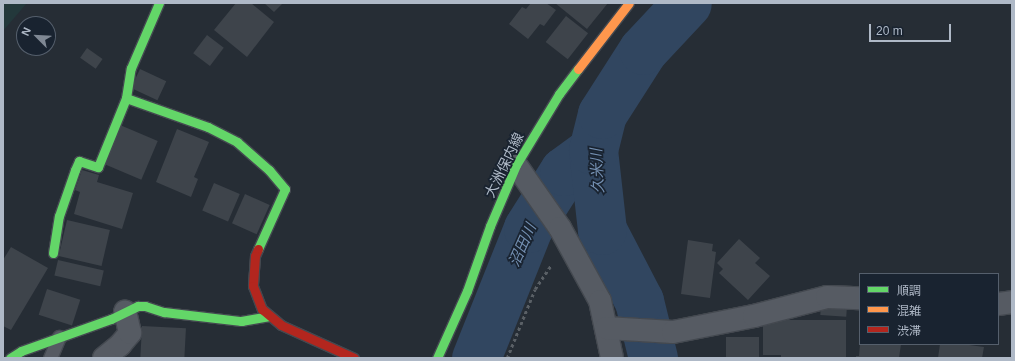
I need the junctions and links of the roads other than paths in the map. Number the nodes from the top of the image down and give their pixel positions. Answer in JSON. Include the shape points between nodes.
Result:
{"nodes":[{"id":1,"x":159,"y":3,"type":"edge"},
{"id":2,"x":629,"y":3,"type":"edge"},
{"id":3,"x":126,"y":98,"type":"junction"},
{"id":4,"x":521,"y":171,"type":"junction"},
{"id":5,"x":53,"y":253,"type":"dead end"},
{"id":6,"x":859,"y":298,"type":"edge"},
{"id":7,"x":1012,"y":302,"type":"edge"},
{"id":8,"x":999,"y":304,"type":"edge"},
{"id":9,"x":125,"y":312,"type":"junction"},
{"id":10,"x":270,"y":316,"type":"junction"},
{"id":11,"x":606,"y":328,"type":"junction"},
{"id":12,"x":59,"y":337,"type":"junction"},
{"id":13,"x":10,"y":358,"type":"edge"},
{"id":14,"x":50,"y":358,"type":"edge"},
{"id":15,"x":104,"y":358,"type":"edge"},
{"id":16,"x":354,"y":358,"type":"edge"},
{"id":17,"x":437,"y":358,"type":"edge"},
{"id":18,"x":612,"y":358,"type":"edge"}],
"edges":[{"from":1,"to":3,"type":"street","via":[[131,68]]},
{"from":2,"to":4,"type":"street","name":"大洲保内線","via":[[559,94]]},
{"from":3,"to":5,"type":"street","via":[[98,166],[79,161],[59,216]]},
{"from":3,"to":10,"type":"street","via":[[208,127],[237,142],[269,170],[285,189],[255,256],[253,286],[262,309]]},
{"from":4,"to":11,"type":"street","via":[[560,228],[600,301]]},
{"from":4,"to":17,"type":"street","name":"大洲保内線","via":[[490,226],[467,291]]},
{"from":6,"to":11,"type":"street","via":[[827,297],[754,316],[673,332]]},
{"from":7,"to":8,"type":"street"},
{"from":9,"to":10,"type":"street","via":[[138,306],[146,306],[164,312],[240,321]]},
{"from":9,"to":12,"type":"street"},
{"from":9,"to":15,"type":"street","via":[[130,333]]},
{"from":10,"to":16,"type":"street","via":[[281,325]]},
{"from":11,"to":18,"type":"street"},
{"from":12,"to":13,"type":"street","via":[[21,351]]},
{"from":12,"to":14,"type":"lane"}]}
